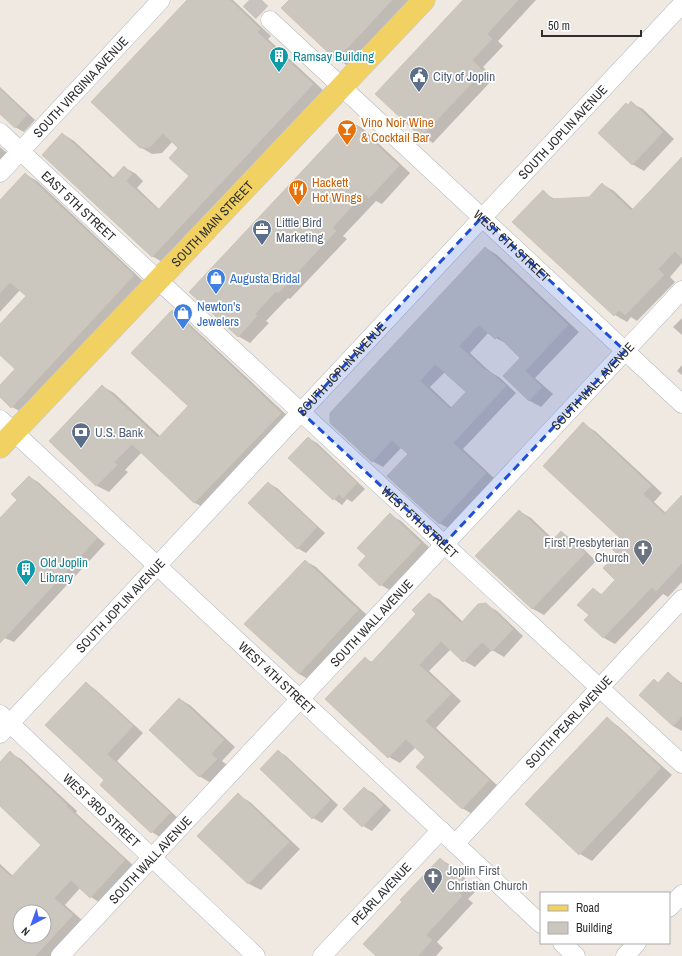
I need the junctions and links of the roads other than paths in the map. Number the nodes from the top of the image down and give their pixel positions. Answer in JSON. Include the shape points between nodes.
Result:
{"nodes":[{"id":1,"x":161,"y":0,"type":"edge"},
{"id":2,"x":424,"y":0,"type":"edge"},
{"id":3,"x":682,"y":4,"type":"edge"},
{"id":4,"x":270,"y":20,"type":"tunnel mouth"},
{"id":5,"x":342,"y":87,"type":"junction"},
{"id":6,"x":0,"y":132,"type":"edge"},
{"id":7,"x":20,"y":151,"type":"junction"},
{"id":8,"x":0,"y":172,"type":"edge"},
{"id":9,"x":482,"y":217,"type":"junction"},
{"id":10,"x":158,"y":280,"type":"junction"},
{"id":11,"x":682,"y":290,"type":"edge"},
{"id":12,"x":625,"y":351,"type":"junction"},
{"id":13,"x":682,"y":404,"type":"edge"},
{"id":14,"x":301,"y":412,"type":"junction"},
{"id":15,"x":5,"y":432,"type":"edge"},
{"id":16,"x":444,"y":544,"type":"junction"},
{"id":17,"x":157,"y":565,"type":"junction"},
{"id":18,"x":682,"y":599,"type":"edge"},
{"id":19,"x":600,"y":688,"type":"junction"},
{"id":20,"x":300,"y":699,"type":"junction"},
{"id":21,"x":3,"y":724,"type":"edge"},
{"id":22,"x":682,"y":764,"type":"edge"},
{"id":23,"x":441,"y":830,"type":"junction"},
{"id":24,"x":455,"y":844,"type":"junction"},
{"id":25,"x":152,"y":857,"type":"junction"},
{"id":26,"x":682,"y":894,"type":"edge"},
{"id":27,"x":670,"y":907,"type":"edge"},
{"id":28,"x":540,"y":923,"type":"edge"},
{"id":29,"x":563,"y":944,"type":"edge"},
{"id":30,"x":636,"y":944,"type":"edge"},
{"id":31,"x":60,"y":956,"type":"edge"},
{"id":32,"x":256,"y":956,"type":"edge"},
{"id":33,"x":322,"y":956,"type":"edge"},
{"id":34,"x":576,"y":956,"type":"edge"},
{"id":35,"x":624,"y":956,"type":"edge"}],
"edges":[{"from":1,"to":7,"type":"street","name":"SOUTH VIRGINIA AVENUE"},
{"from":2,"to":5,"type":"main road","name":"SOUTH MAIN STREET"},
{"from":3,"to":9,"type":"street","name":"SOUTH JOPLIN AVENUE"},
{"from":4,"to":5,"type":"street","name":"WEST 6TH STREET"},
{"from":5,"to":9,"type":"street","name":"WEST 6TH STREET"},
{"from":5,"to":10,"type":"main road","name":"SOUTH MAIN STREET"},
{"from":6,"to":7,"type":"street","name":"EAST 5TH STREET"},
{"from":7,"to":8,"type":"street","name":"SOUTH VIRGINIA AVENUE"},
{"from":7,"to":10,"type":"street","name":"EAST 5TH STREET"},
{"from":9,"to":12,"type":"street","name":"WEST 6TH STREET"},
{"from":9,"to":14,"type":"street","name":"SOUTH JOPLIN AVENUE"},
{"from":10,"to":14,"type":"street","name":"WEST 5TH STREET"},
{"from":10,"to":15,"type":"main road","name":"SOUTH MAIN STREET"},
{"from":11,"to":12,"type":"street","name":"SOUTH WALL AVENUE"},
{"from":12,"to":13,"type":"street","name":"WEST 6TH STREET"},
{"from":12,"to":16,"type":"street","name":"SOUTH WALL AVENUE"},
{"from":14,"to":16,"type":"street","name":"WEST 5TH STREET"},
{"from":14,"to":17,"type":"street","name":"SOUTH JOPLIN AVENUE"},
{"from":15,"to":17,"type":"street","name":"WEST 4TH STREET"},
{"from":16,"to":19,"type":"street","name":"WEST 5TH STREET"},
{"from":16,"to":20,"type":"street","name":"SOUTH WALL AVENUE"},
{"from":17,"to":20,"type":"street","name":"WEST 4TH STREET"},
{"from":17,"to":21,"type":"street","name":"SOUTH JOPLIN AVENUE"},
{"from":18,"to":19,"type":"street","name":"SOUTH PEARL AVENUE"},
{"from":19,"to":22,"type":"street","name":"WEST 5TH STREET"},
{"from":19,"to":24,"type":"street","name":"SOUTH PEARL AVENUE"},
{"from":20,"to":23,"type":"street","name":"WEST 4TH STREET"},
{"from":20,"to":25,"type":"street","name":"SOUTH WALL AVENUE"},
{"from":21,"to":25,"type":"street","name":"WEST 3RD STREET"},
{"from":23,"to":24,"type":"street","name":"WEST 4TH STREET"},
{"from":23,"to":33,"type":"street","name":"PEARL AVENUE"},
{"from":24,"to":28,"type":"street","name":"WEST 4TH STREET"},
{"from":25,"to":31,"type":"street","name":"SOUTH WALL AVENUE"},
{"from":25,"to":32,"type":"street","name":"WEST 3RD STREET"},
{"from":26,"to":27,"type":"street"},
{"from":29,"to":34,"type":"street"},
{"from":30,"to":35,"type":"street"}]}
